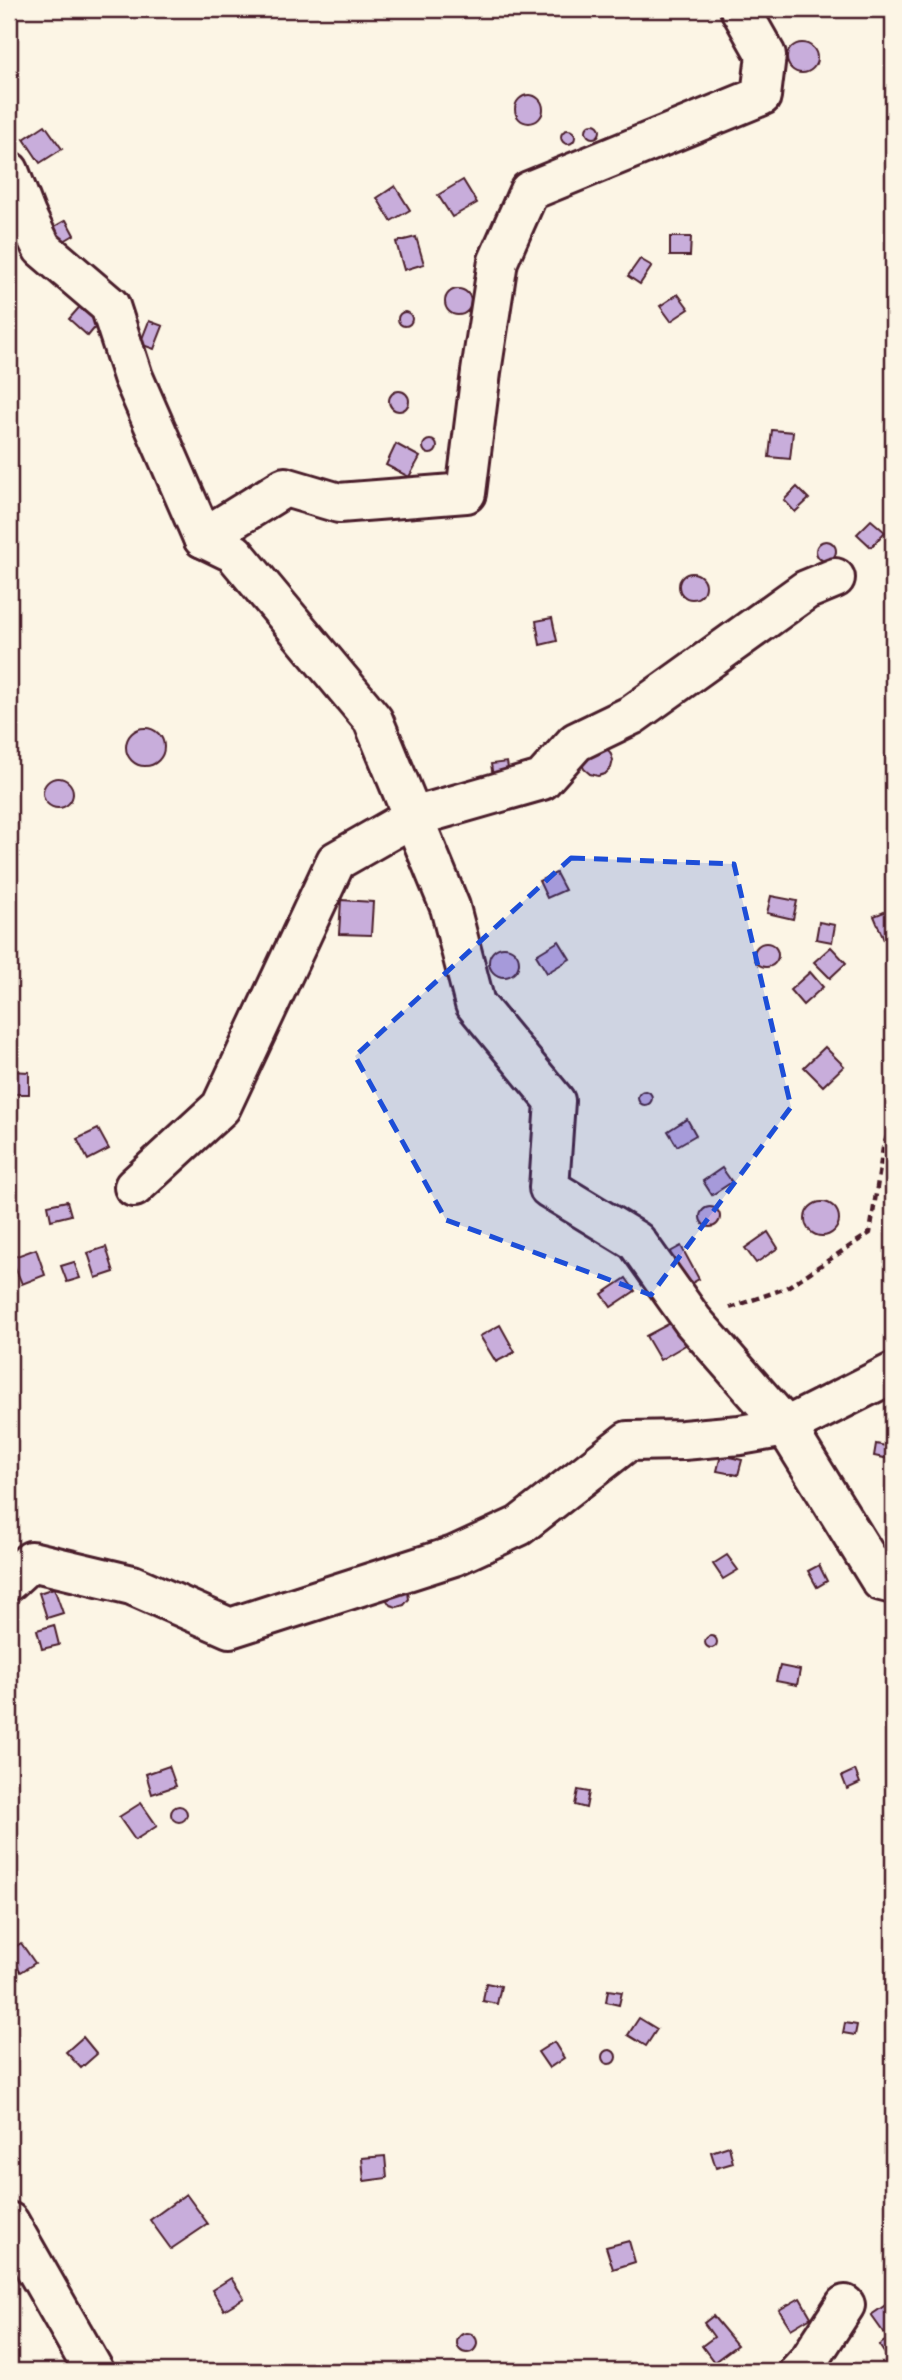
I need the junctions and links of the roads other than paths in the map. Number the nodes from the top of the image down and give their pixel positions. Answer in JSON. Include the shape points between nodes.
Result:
{"nodes":[{"id":1,"x":740,"y":9,"type":"edge"},
{"id":2,"x":9,"y":171,"type":"edge"},
{"id":3,"x":203,"y":538,"type":"junction"},
{"id":4,"x":835,"y":578,"type":"dead end"},
{"id":5,"x":413,"y":817,"type":"junction"},
{"id":6,"x":134,"y":1187,"type":"dead end"},
{"id":7,"x":893,"y":1373,"type":"edge"},
{"id":8,"x":786,"y":1427,"type":"junction"},
{"id":9,"x":9,"y":1581,"type":"edge"},
{"id":10,"x":893,"y":1584,"type":"edge"},
{"id":11,"x":9,"y":2222,"type":"edge"},
{"id":12,"x":845,"y":2305,"type":"dead end"},
{"id":13,"x":94,"y":2371,"type":"edge"},
{"id":14,"x":799,"y":2371,"type":"edge"}],
"edges":[{"from":1,"to":3,"type":"street","via":[[766,55],[761,96],[528,191],[498,261],[466,493],[339,503],[285,487]]},
{"from":2,"to":3,"type":"street","via":[[42,248],[110,306],[133,377]]},
{"from":3,"to":5,"type":"street","via":[[234,553],[373,720]]},
{"from":4,"to":5,"type":"street","via":[[806,590],[632,715],[576,742],[542,780]]},
{"from":5,"to":6,"type":"street","via":[[336,861],[221,1107]]},
{"from":5,"to":8,"type":"street","via":[[450,907],[475,1004],[555,1101],[549,1188],[636,1241],[693,1321]]},
{"from":7,"to":8,"type":"street"},
{"from":8,"to":9,"type":"street","via":[[718,1437],[628,1441],[519,1526],[454,1556],[230,1628],[132,1585],[31,1561]]},
{"from":8,"to":10,"type":"street","via":[[881,1581]]},
{"from":11,"to":13,"type":"street"},
{"from":12,"to":14,"type":"street"}]}
